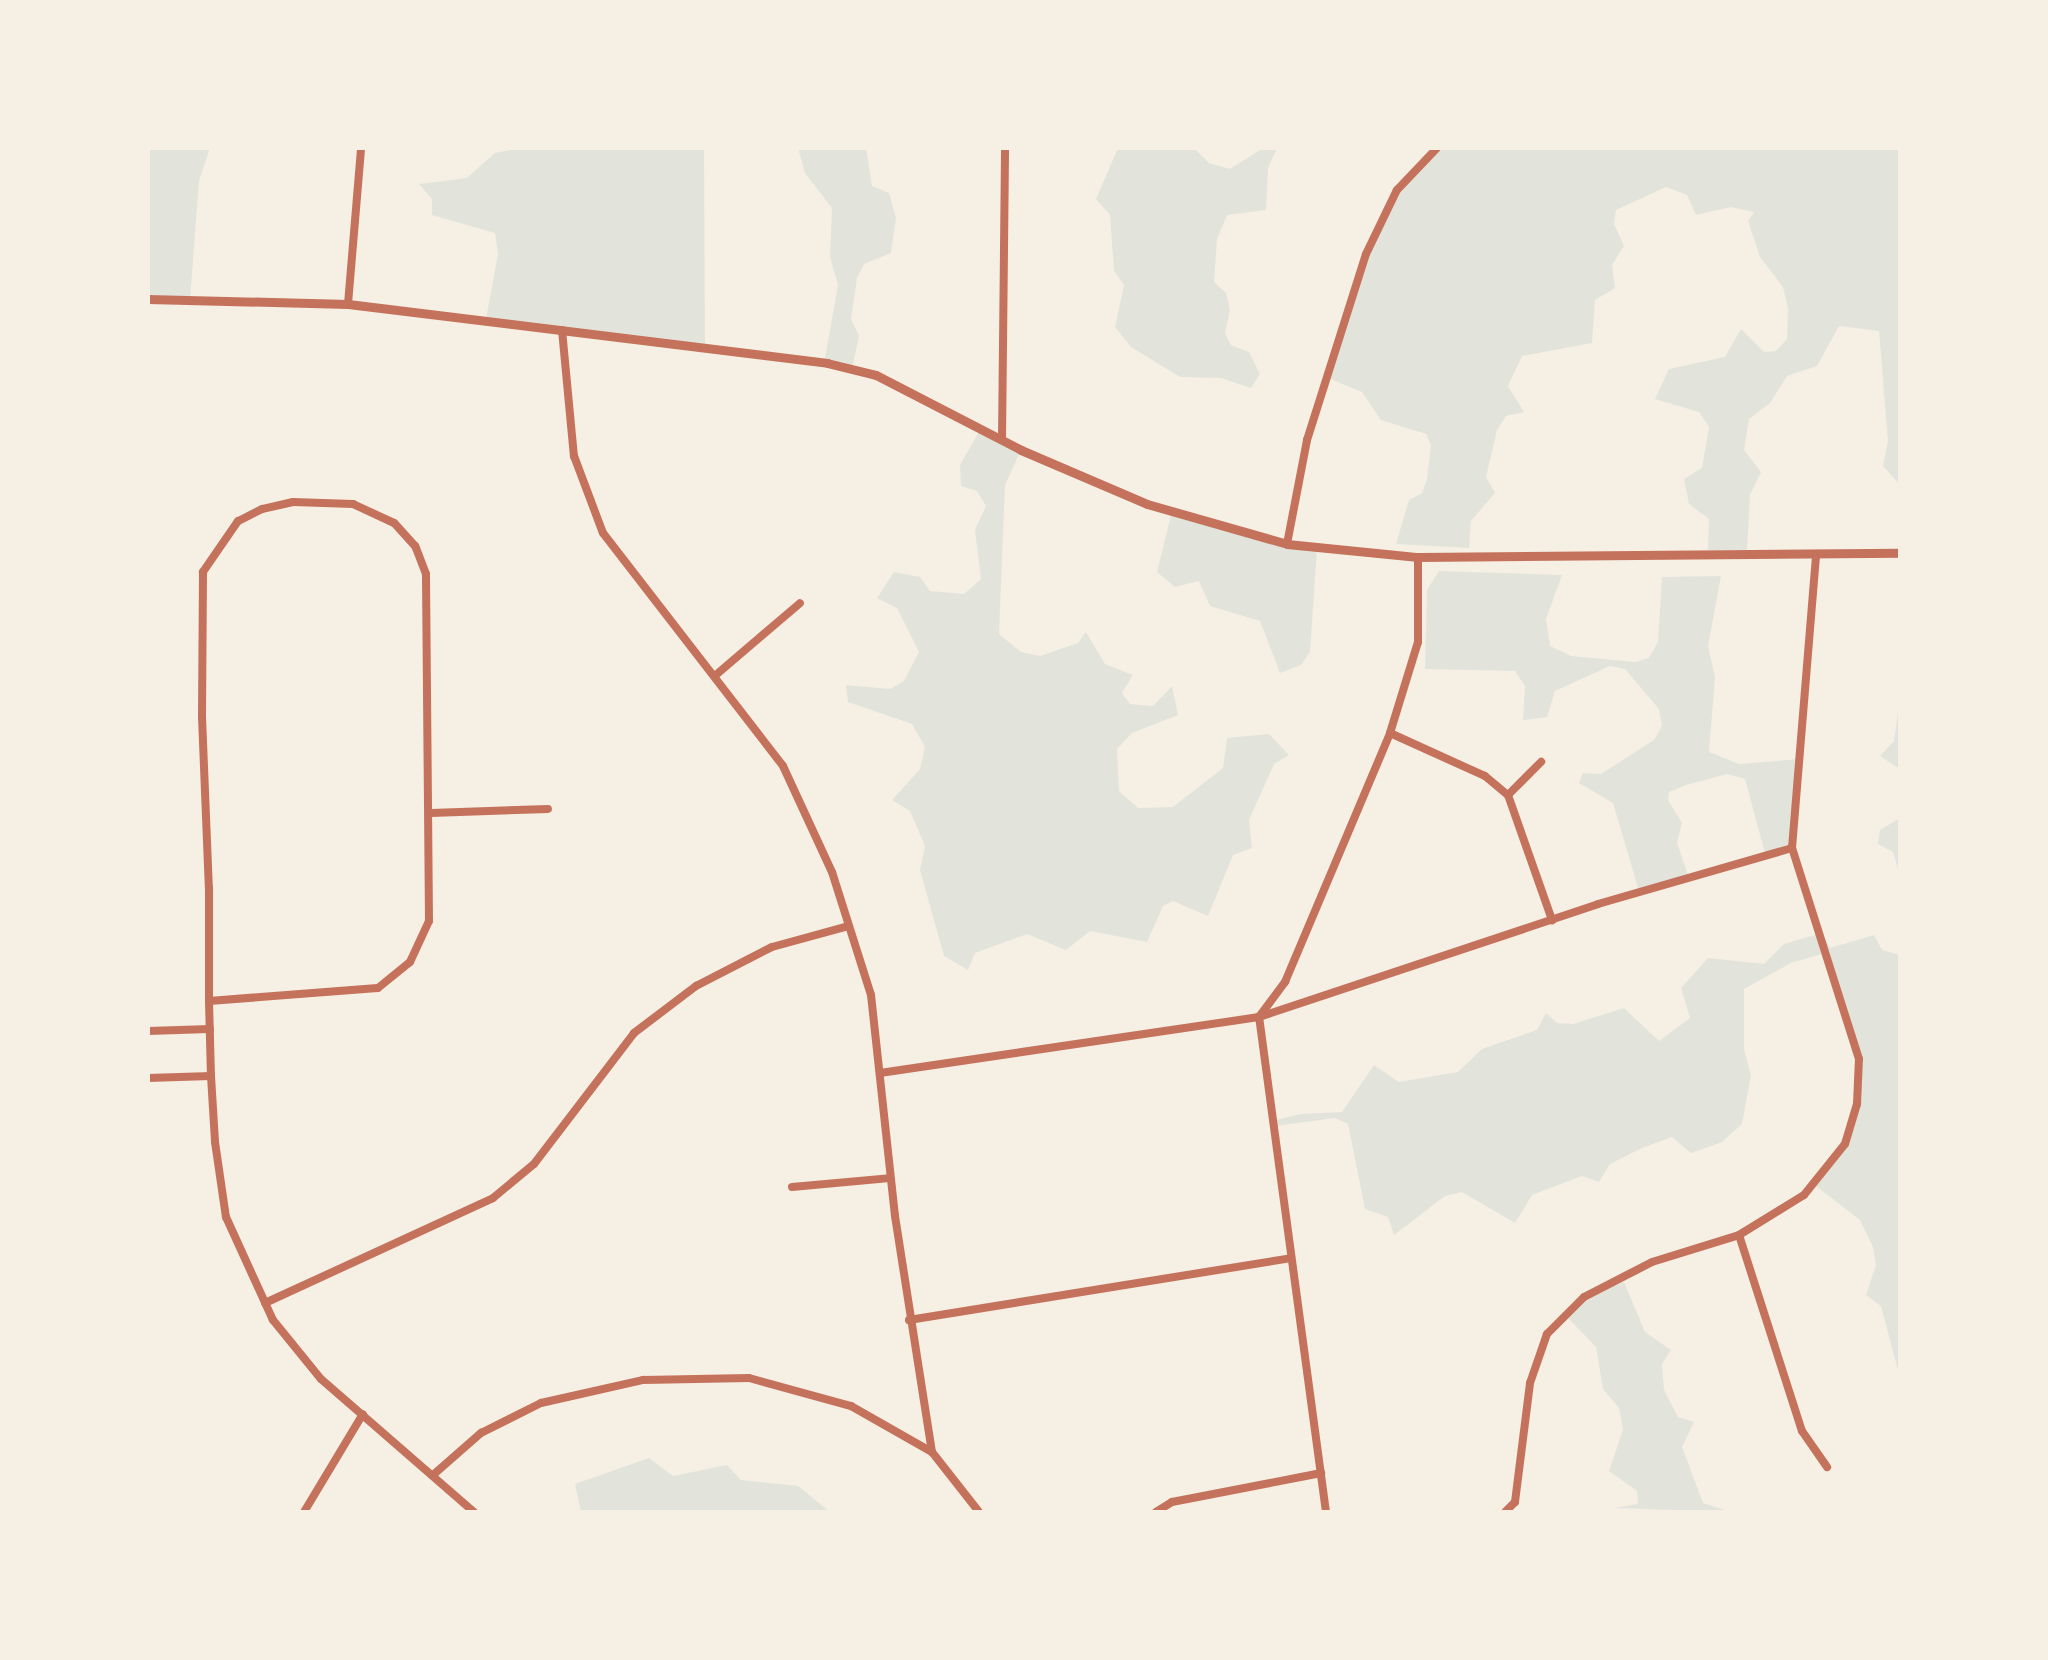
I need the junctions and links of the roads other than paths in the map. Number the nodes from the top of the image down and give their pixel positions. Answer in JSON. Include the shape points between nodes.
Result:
{"nodes":[{"id":1,"x":361,"y":148,"type":"edge"},
{"id":2,"x":1005,"y":148,"type":"edge"},
{"id":3,"x":1437,"y":148,"type":"edge"},
{"id":4,"x":148,"y":300,"type":"edge"},
{"id":5,"x":348,"y":304,"type":"junction"},
{"id":6,"x":562,"y":330,"type":"junction"},
{"id":7,"x":1002,"y":440,"type":"junction"},
{"id":8,"x":1287,"y":544,"type":"junction"},
{"id":9,"x":1900,"y":553,"type":"edge"},
{"id":10,"x":1816,"y":554,"type":"junction"},
{"id":11,"x":1418,"y":557,"type":"junction"},
{"id":12,"x":800,"y":603,"type":"dead end"},
{"id":13,"x":717,"y":674,"type":"junction"},
{"id":14,"x":1390,"y":733,"type":"junction"},
{"id":15,"x":1541,"y":762,"type":"dead end"},
{"id":16,"x":1508,"y":795,"type":"junction"},
{"id":17,"x":548,"y":809,"type":"dead end"},
{"id":18,"x":431,"y":813,"type":"junction"},
{"id":19,"x":1792,"y":848,"type":"junction"},
{"id":20,"x":1552,"y":920,"type":"junction"},
{"id":21,"x":848,"y":926,"type":"junction"},
{"id":22,"x":209,"y":1001,"type":"junction"},
{"id":23,"x":1258,"y":1017,"type":"junction"},
{"id":24,"x":210,"y":1030,"type":"junction"},
{"id":25,"x":148,"y":1031,"type":"edge"},
{"id":26,"x":880,"y":1073,"type":"junction"},
{"id":27,"x":211,"y":1076,"type":"junction"},
{"id":28,"x":148,"y":1078,"type":"edge"},
{"id":29,"x":890,"y":1178,"type":"junction"},
{"id":30,"x":792,"y":1187,"type":"dead end"},
{"id":31,"x":1739,"y":1235,"type":"junction"},
{"id":32,"x":1291,"y":1258,"type":"junction"},
{"id":33,"x":265,"y":1303,"type":"junction"},
{"id":34,"x":910,"y":1320,"type":"junction"},
{"id":35,"x":363,"y":1414,"type":"junction"},
{"id":36,"x":932,"y":1452,"type":"junction"},
{"id":37,"x":1827,"y":1467,"type":"dead end"},
{"id":38,"x":1321,"y":1473,"type":"junction"},
{"id":39,"x":433,"y":1474,"type":"junction"},
{"id":40,"x":304,"y":1512,"type":"edge"},
{"id":41,"x":474,"y":1512,"type":"edge"},
{"id":42,"x":979,"y":1512,"type":"edge"},
{"id":43,"x":1156,"y":1512,"type":"edge"},
{"id":44,"x":1326,"y":1512,"type":"edge"},
{"id":45,"x":1505,"y":1512,"type":"edge"}],
"edges":[{"from":1,"to":5,"type":"street"},
{"from":2,"to":7,"type":"street"},
{"from":3,"to":8,"type":"street","via":[[1397,190],[1366,254],[1307,440]]},
{"from":4,"to":5,"type":"street"},
{"from":5,"to":6,"type":"street"},
{"from":6,"to":7,"type":"street","via":[[876,375]]},
{"from":6,"to":13,"type":"street","via":[[574,456],[603,533]]},
{"from":7,"to":8,"type":"street","via":[[1147,504]]},
{"from":8,"to":11,"type":"street"},
{"from":9,"to":10,"type":"street"},
{"from":10,"to":11,"type":"street"},
{"from":10,"to":19,"type":"street"},
{"from":11,"to":14,"type":"street","via":[[1418,642]]},
{"from":12,"to":13,"type":"street"},
{"from":13,"to":21,"type":"street","via":[[811,816]]},
{"from":14,"to":16,"type":"street","via":[[1485,776]]},
{"from":14,"to":23,"type":"street","via":[[1285,982]]},
{"from":15,"to":16,"type":"street"},
{"from":16,"to":20,"type":"street"},
{"from":17,"to":18,"type":"street"},
{"from":18,"to":22,"type":"street","via":[[428,921],[410,962],[378,988]]},
{"from":18,"to":22,"type":"street","via":[[426,574],[414,546],[394,523],[353,504],[293,502],[238,521],[203,572]]},
{"from":19,"to":20,"type":"street"},
{"from":19,"to":31,"type":"street","via":[[1846,1002],[1859,1059],[1857,1104],[1842,1151],[1804,1194]]},
{"from":20,"to":23,"type":"street"},
{"from":21,"to":26,"type":"street","via":[[871,995]]},
{"from":21,"to":33,"type":"street","via":[[772,947],[696,986],[634,1034],[534,1164],[492,1198]]},
{"from":22,"to":24,"type":"street"},
{"from":23,"to":26,"type":"street"},
{"from":23,"to":32,"type":"street"},
{"from":24,"to":25,"type":"street"},
{"from":24,"to":27,"type":"street"},
{"from":26,"to":29,"type":"street"},
{"from":27,"to":28,"type":"street"},
{"from":27,"to":33,"type":"street","via":[[226,1217]]},
{"from":29,"to":30,"type":"street"},
{"from":29,"to":34,"type":"street"},
{"from":31,"to":37,"type":"street","via":[[1802,1431]]},
{"from":31,"to":45,"type":"street","via":[[1652,1262],[1584,1297],[1547,1334],[1530,1384],[1515,1502]]},
{"from":32,"to":34,"type":"street"},
{"from":32,"to":38,"type":"street"},
{"from":33,"to":35,"type":"street","via":[[320,1379]]},
{"from":34,"to":36,"type":"street"},
{"from":35,"to":39,"type":"street"},
{"from":35,"to":40,"type":"street"},
{"from":36,"to":39,"type":"street","via":[[851,1406],[750,1378],[642,1380],[541,1403],[482,1434]]},
{"from":36,"to":42,"type":"street"},
{"from":38,"to":43,"type":"street","via":[[1172,1502]]},
{"from":38,"to":44,"type":"street"},
{"from":39,"to":41,"type":"street"}]}
